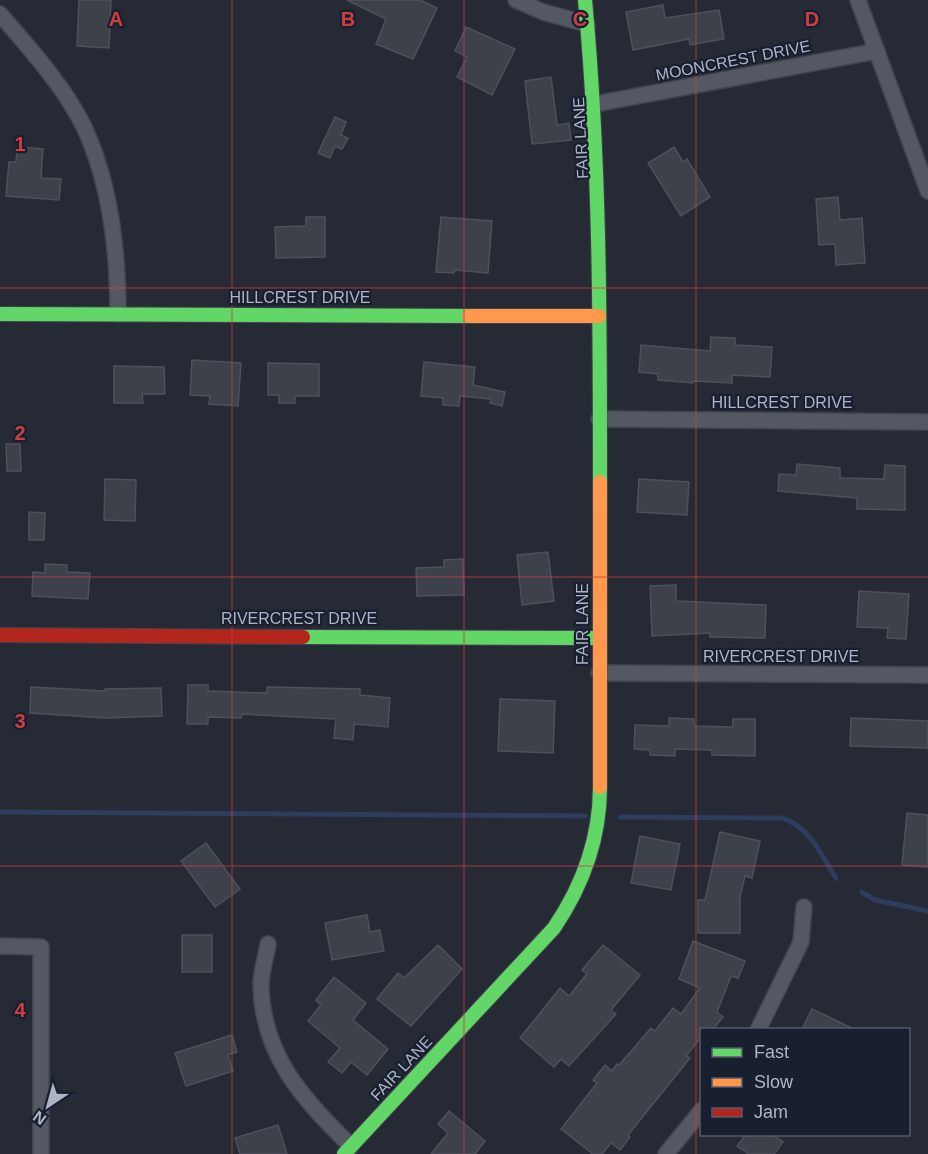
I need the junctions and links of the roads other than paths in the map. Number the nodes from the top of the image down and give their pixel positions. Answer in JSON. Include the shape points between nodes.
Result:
{"nodes":[{"id":1,"x":516,"y":0,"type":"edge"},
{"id":2,"x":585,"y":0,"type":"edge"},
{"id":3,"x":858,"y":0,"type":"edge"},
{"id":4,"x":0,"y":14,"type":"edge"},
{"id":5,"x":587,"y":24,"type":"junction"},
{"id":6,"x":877,"y":51,"type":"junction"},
{"id":7,"x":595,"y":104,"type":"junction"},
{"id":8,"x":928,"y":191,"type":"edge"},
{"id":9,"x":0,"y":314,"type":"edge"},
{"id":10,"x":118,"y":314,"type":"junction"},
{"id":11,"x":599,"y":316,"type":"junction"},
{"id":12,"x":599,"y":419,"type":"junction"},
{"id":13,"x":928,"y":422,"type":"edge"},
{"id":14,"x":0,"y":635,"type":"edge"},
{"id":15,"x":598,"y":638,"type":"junction"},
{"id":16,"x":599,"y":673,"type":"junction"},
{"id":17,"x":928,"y":675,"type":"edge"},
{"id":18,"x":804,"y":907,"type":"dead end"},
{"id":19,"x":268,"y":944,"type":"dead end"},
{"id":20,"x":0,"y":946,"type":"edge"},
{"id":21,"x":758,"y":1028,"type":"edge"},
{"id":22,"x":700,"y":1112,"type":"edge"},
{"id":23,"x":347,"y":1150,"type":"edge"},
{"id":24,"x":41,"y":1154,"type":"edge"},
{"id":25,"x":666,"y":1154,"type":"edge"}],
"edges":[{"from":1,"to":5,"type":"street"},
{"from":2,"to":5,"type":"street","name":"FAIR LANE"},
{"from":3,"to":6,"type":"street"},
{"from":4,"to":10,"type":"street","via":[[55,82],[84,128],[97,161],[118,262]]},
{"from":5,"to":7,"type":"street","name":"FAIR LANE"},
{"from":6,"to":7,"type":"street","name":"MOONCREST DRIVE"},
{"from":6,"to":8,"type":"street"},
{"from":7,"to":11,"type":"street","name":"FAIR LANE"},
{"from":9,"to":10,"type":"street","name":"HILLCREST DRIVE"},
{"from":10,"to":11,"type":"street","name":"HILLCREST DRIVE"},
{"from":11,"to":12,"type":"street","name":"FAIR LANE"},
{"from":12,"to":13,"type":"street","name":"HILLCREST DRIVE"},
{"from":12,"to":15,"type":"street","name":"FAIR LANE"},
{"from":14,"to":15,"type":"street","name":"RIVERCREST DRIVE"},
{"from":15,"to":16,"type":"street","name":"FAIR LANE"},
{"from":16,"to":17,"type":"street","name":"RIVERCREST DRIVE"},
{"from":16,"to":23,"type":"street","name":"FAIR LANE","via":[[600,795],[595,847],[586,878],[554,928]]},
{"from":18,"to":21,"type":"street","via":[[801,942]]},
{"from":19,"to":23,"type":"street","via":[[261,984],[265,1013],[282,1065],[310,1107]]},
{"from":20,"to":24,"type":"street","via":[[41,946]]},
{"from":22,"to":25,"type":"street"}]}
